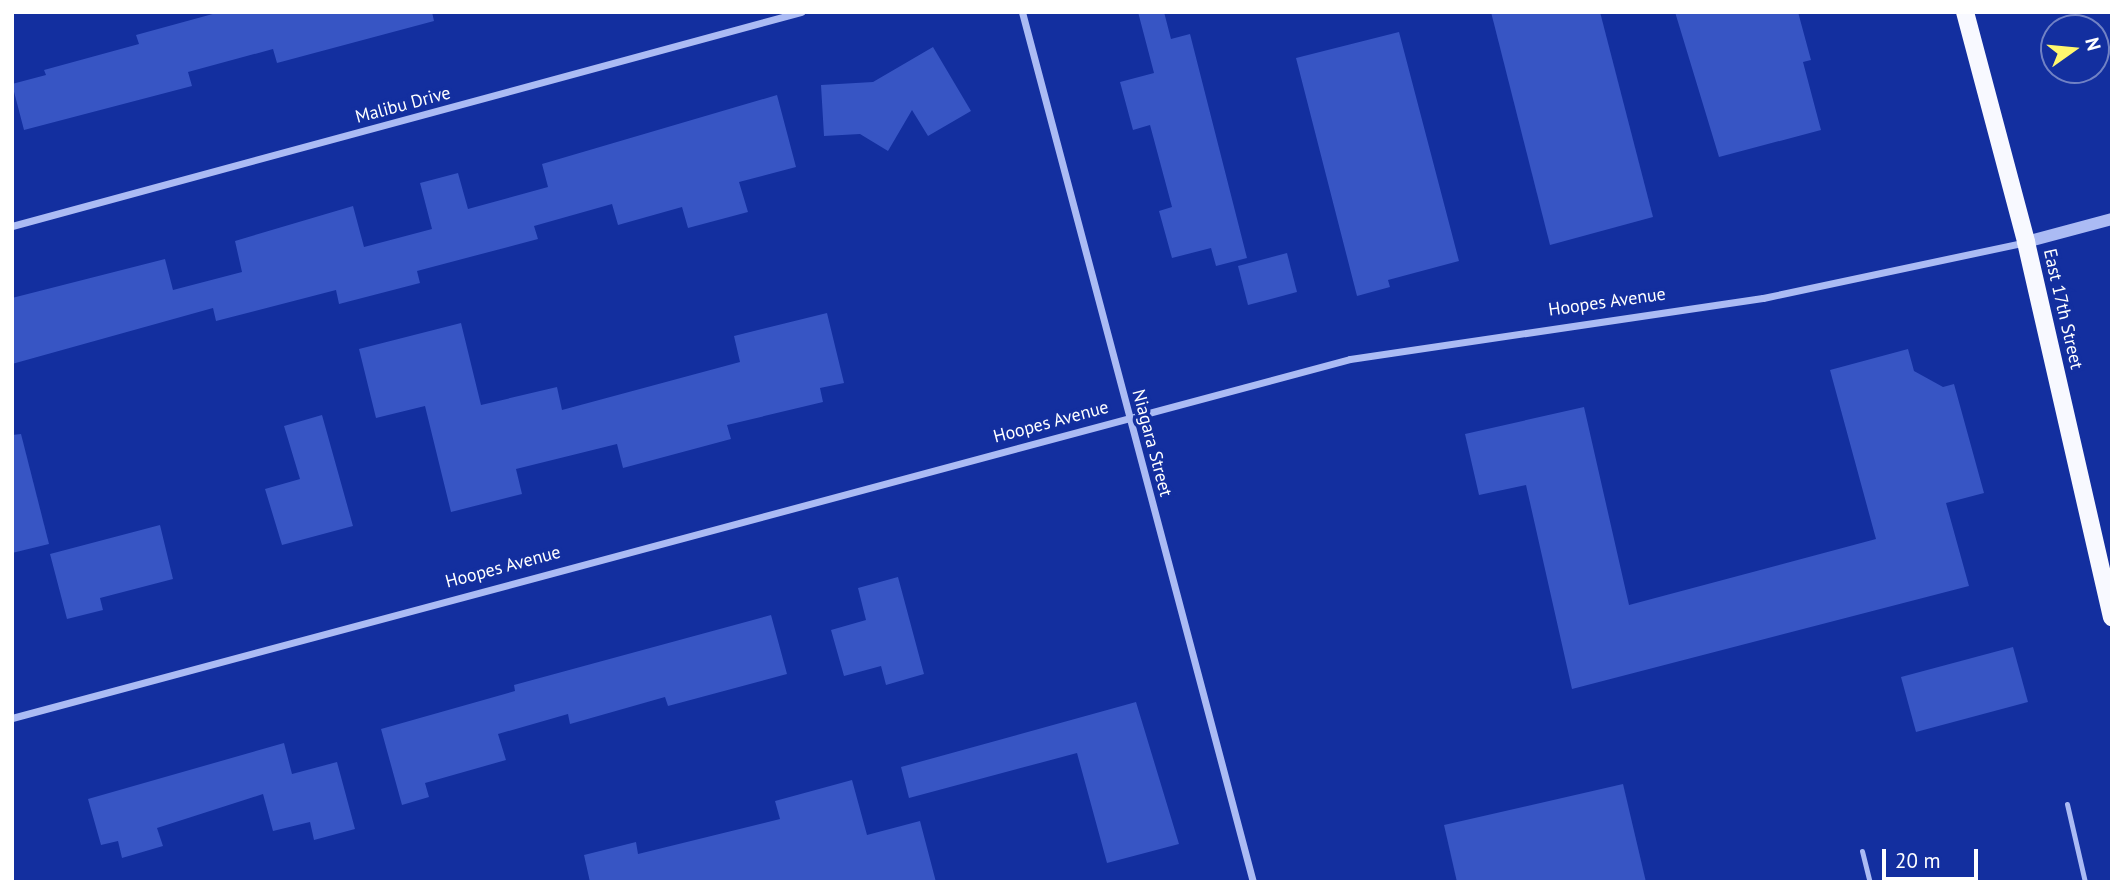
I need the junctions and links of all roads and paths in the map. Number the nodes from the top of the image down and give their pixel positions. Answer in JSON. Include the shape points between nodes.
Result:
{"nodes":[{"id":1,"x":801,"y":12,"type":"edge"},
{"id":2,"x":1022,"y":12,"type":"edge"},
{"id":3,"x":1965,"y":12,"type":"edge"},
{"id":4,"x":2112,"y":219,"type":"edge"},
{"id":5,"x":12,"y":226,"type":"edge"},
{"id":6,"x":2026,"y":242,"type":"junction"},
{"id":7,"x":1129,"y":419,"type":"junction"},
{"id":8,"x":2112,"y":617,"type":"edge"},
{"id":9,"x":12,"y":719,"type":"edge"},
{"id":10,"x":2067,"y":804,"type":"dead end"},
{"id":11,"x":1863,"y":851,"type":"dead end"},
{"id":12,"x":1253,"y":882,"type":"edge"},
{"id":13,"x":1870,"y":882,"type":"edge"},
{"id":14,"x":2085,"y":882,"type":"edge"}],
"edges":[{"from":1,"to":5,"type":"street","name":"Malibu Drive"},
{"from":2,"to":7,"type":"street","name":"Niagara Street"},
{"from":3,"to":6,"type":"main road","name":"East 17th Street"},
{"from":4,"to":6,"type":"street","name":"Hoopes Avenue"},
{"from":6,"to":7,"type":"street","name":"Hoopes Avenue","via":[[1763,298],[1407,347]]},
{"from":6,"to":8,"type":"main road","name":"East 17th Street"},
{"from":7,"to":9,"type":"street","name":"Hoopes Avenue"},
{"from":7,"to":12,"type":"street","name":"Niagara Street"},
{"from":10,"to":14,"type":"lane"},
{"from":11,"to":13,"type":"lane"}]}
